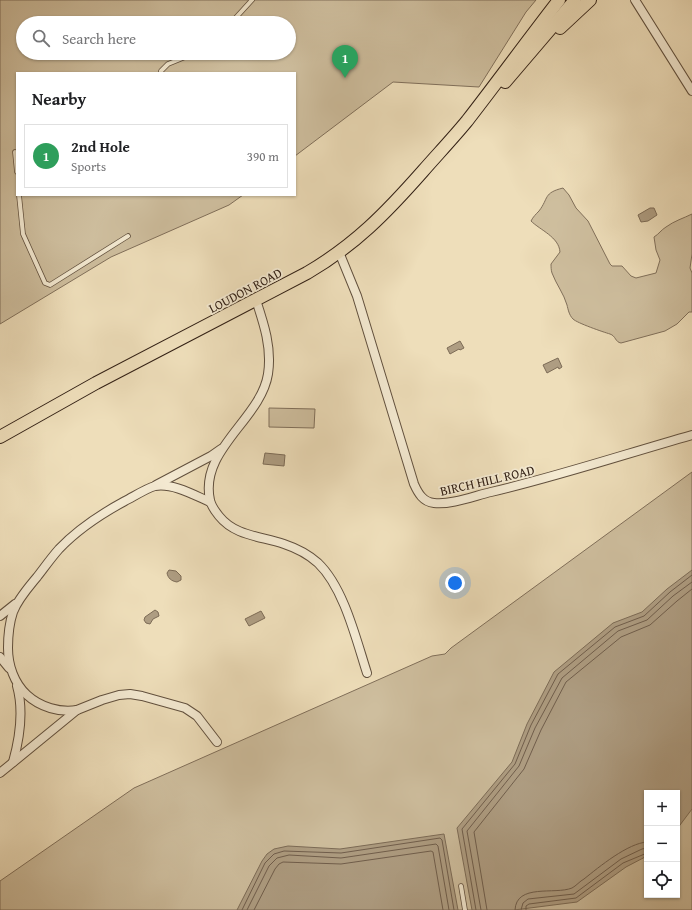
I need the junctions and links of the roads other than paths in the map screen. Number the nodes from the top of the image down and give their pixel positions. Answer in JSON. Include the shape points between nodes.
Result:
{"nodes":[{"id":1,"x":252,"y":0,"type":"edge"},
{"id":2,"x":559,"y":0,"type":"edge"},
{"id":3,"x":575,"y":0,"type":"edge"},
{"id":4,"x":590,"y":0,"type":"edge"},
{"id":5,"x":635,"y":0,"type":"edge"},
{"id":6,"x":237,"y":16,"type":"edge"},
{"id":7,"x":178,"y":60,"type":"edge"},
{"id":8,"x":525,"y":60,"type":"junction"},
{"id":9,"x":161,"y":72,"type":"edge"},
{"id":10,"x":692,"y":91,"type":"edge"},
{"id":11,"x":467,"y":121,"type":"junction"},
{"id":12,"x":15,"y":152,"type":"dead end"},
{"id":13,"x":16,"y":162,"type":"edge"},
{"id":14,"x":19,"y":196,"type":"edge"},
{"id":15,"x":128,"y":236,"type":"dead end"},
{"id":16,"x":339,"y":252,"type":"junction"},
{"id":17,"x":256,"y":300,"type":"junction"},
{"id":18,"x":692,"y":435,"type":"edge"},
{"id":19,"x":0,"y":437,"type":"edge"},
{"id":20,"x":223,"y":447,"type":"junction"},
{"id":21,"x":155,"y":486,"type":"junction"},
{"id":22,"x":210,"y":502,"type":"junction"},
{"id":23,"x":20,"y":599,"type":"junction"},
{"id":24,"x":0,"y":616,"type":"edge"},
{"id":25,"x":0,"y":657,"type":"edge"},
{"id":26,"x":367,"y":673,"type":"dead end"},
{"id":27,"x":14,"y":676,"type":"junction"},
{"id":28,"x":77,"y":710,"type":"junction"},
{"id":29,"x":217,"y":742,"type":"dead end"},
{"id":30,"x":13,"y":762,"type":"junction"},
{"id":31,"x":0,"y":773,"type":"edge"},
{"id":32,"x":461,"y":886,"type":"dead end"},
{"id":33,"x":465,"y":910,"type":"edge"}],
"edges":[{"from":1,"to":6,"type":"lane"},
{"from":2,"to":11,"type":"main road"},
{"from":3,"to":8,"type":"main road"},
{"from":4,"to":8,"type":"main road"},
{"from":5,"to":10,"type":"street"},
{"from":7,"to":9,"type":"lane","via":[[168,64]]},
{"from":8,"to":11,"type":"main road"},
{"from":11,"to":16,"type":"main road","name":"LOUDON ROAD","via":[[383,215]]},
{"from":12,"to":13,"type":"lane"},
{"from":14,"to":15,"type":"lane","via":[[23,234],[45,283],[50,285]]},
{"from":16,"to":17,"type":"main road","name":"LOUDON ROAD"},
{"from":16,"to":18,"type":"street","name":"BIRCH HILL ROAD","via":[[357,296],[414,484],[427,501],[434,504],[445,503],[507,489]]},
{"from":17,"to":19,"type":"main road","name":"LOUDON ROAD","via":[[96,383]]},
{"from":17,"to":20,"type":"street","via":[[268,336],[267,380],[257,401]]},
{"from":20,"to":21,"type":"street"},
{"from":20,"to":22,"type":"street","via":[[211,473]]},
{"from":21,"to":22,"type":"street","via":[[187,492]]},
{"from":21,"to":23,"type":"street","via":[[112,508],[77,533],[58,550]]},
{"from":22,"to":26,"type":"street","via":[[230,527],[303,552],[323,568],[347,612]]},
{"from":23,"to":24,"type":"street"},
{"from":23,"to":27,"type":"street","via":[[12,616],[8,639],[8,657]]},
{"from":25,"to":27,"type":"street"},
{"from":27,"to":28,"type":"street","via":[[23,691],[36,702],[58,710]]},
{"from":27,"to":30,"type":"street","via":[[21,716],[18,745]]},
{"from":28,"to":29,"type":"street","via":[[115,696],[142,696],[189,710],[205,725]]},
{"from":28,"to":30,"type":"street"},
{"from":30,"to":31,"type":"street"},
{"from":32,"to":33,"type":"lane"}]}
